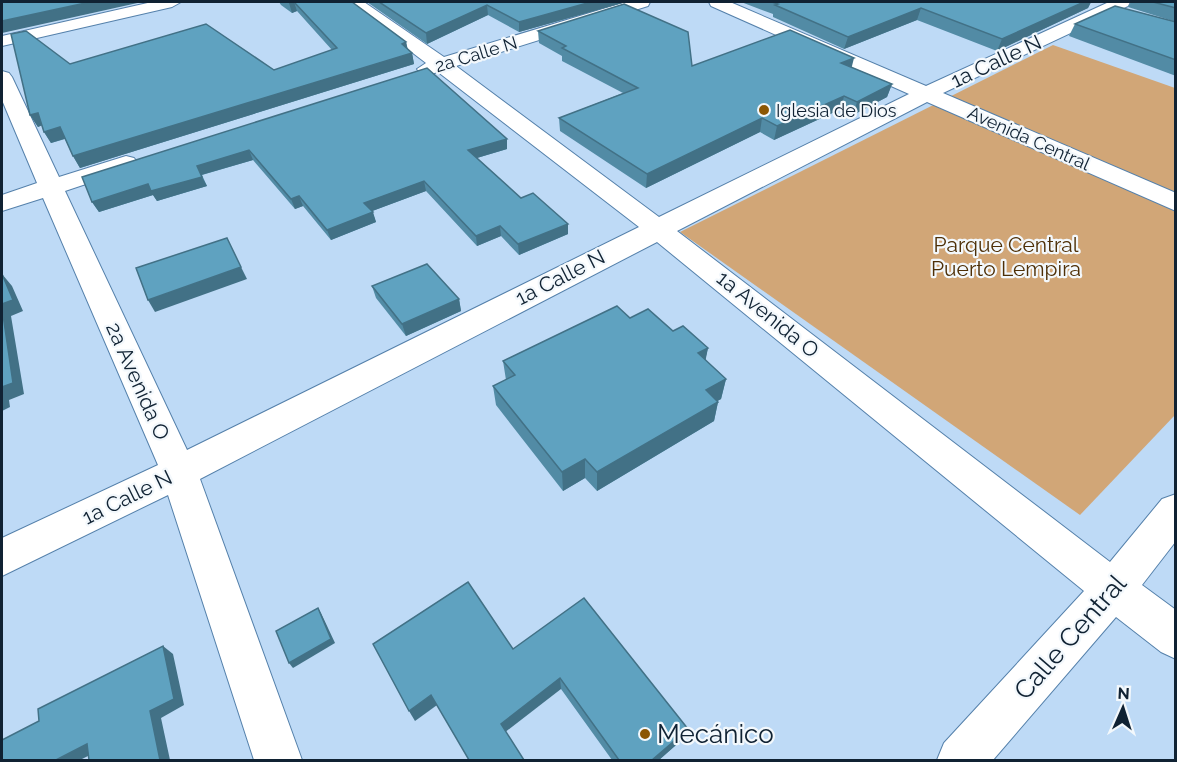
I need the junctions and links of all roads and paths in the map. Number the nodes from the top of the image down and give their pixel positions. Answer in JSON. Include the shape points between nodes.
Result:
{"nodes":[{"id":1,"x":172,"y":2,"type":"edge"},
{"id":2,"x":354,"y":2,"type":"edge"},
{"id":3,"x":642,"y":2,"type":"edge"},
{"id":4,"x":717,"y":2,"type":"edge"},
{"id":5,"x":1086,"y":2,"type":"edge"},
{"id":6,"x":1120,"y":9,"type":"edge"},
{"id":7,"x":2,"y":41,"type":"edge"},
{"id":8,"x":443,"y":64,"type":"junction"},
{"id":9,"x":409,"y":75,"type":"edge"},
{"id":10,"x":2,"y":77,"type":"edge"},
{"id":11,"x":927,"y":93,"type":"junction"},
{"id":12,"x":151,"y":155,"type":"edge"},
{"id":13,"x":49,"y":187,"type":"junction"},
{"id":14,"x":2,"y":203,"type":"edge"},
{"id":15,"x":1176,"y":203,"type":"edge"},
{"id":16,"x":658,"y":227,"type":"junction"},
{"id":17,"x":179,"y":472,"type":"junction"},
{"id":18,"x":1176,"y":511,"type":"edge"},
{"id":19,"x":2,"y":558,"type":"edge"},
{"id":20,"x":1113,"y":590,"type":"junction"},
{"id":21,"x":1176,"y":637,"type":"edge"},
{"id":22,"x":278,"y":760,"type":"edge"},
{"id":23,"x":961,"y":760,"type":"edge"}],
"edges":[{"from":1,"to":7,"type":"street"},
{"from":2,"to":8,"type":"street","name":"1a Avenida O"},
{"from":3,"to":8,"type":"street","name":"2a Calle N"},
{"from":4,"to":11,"type":"street","name":"Avenida Central"},
{"from":5,"to":6,"type":"street"},
{"from":6,"to":11,"type":"street","name":"1a Calle N"},
{"from":8,"to":9,"type":"street","name":"2a Calle N"},
{"from":8,"to":16,"type":"street","name":"1a Avenida O"},
{"from":10,"to":13,"type":"street","name":"2a Avenida O"},
{"from":11,"to":15,"type":"street","name":"Avenida Central"},
{"from":11,"to":16,"type":"street","name":"1a Calle N"},
{"from":12,"to":13,"type":"street"},
{"from":13,"to":14,"type":"street"},
{"from":13,"to":17,"type":"street","name":"2a Avenida O"},
{"from":16,"to":17,"type":"street","name":"1a Calle N"},
{"from":16,"to":20,"type":"street","name":"1a Avenida O"},
{"from":17,"to":19,"type":"street","name":"1a Calle N"},
{"from":17,"to":22,"type":"street","name":"2a Avenida O"},
{"from":18,"to":20,"type":"street","name":"Calle Central"},
{"from":20,"to":21,"type":"street","name":"1a Avenida O"},
{"from":20,"to":23,"type":"street","name":"Calle Central"}]}
